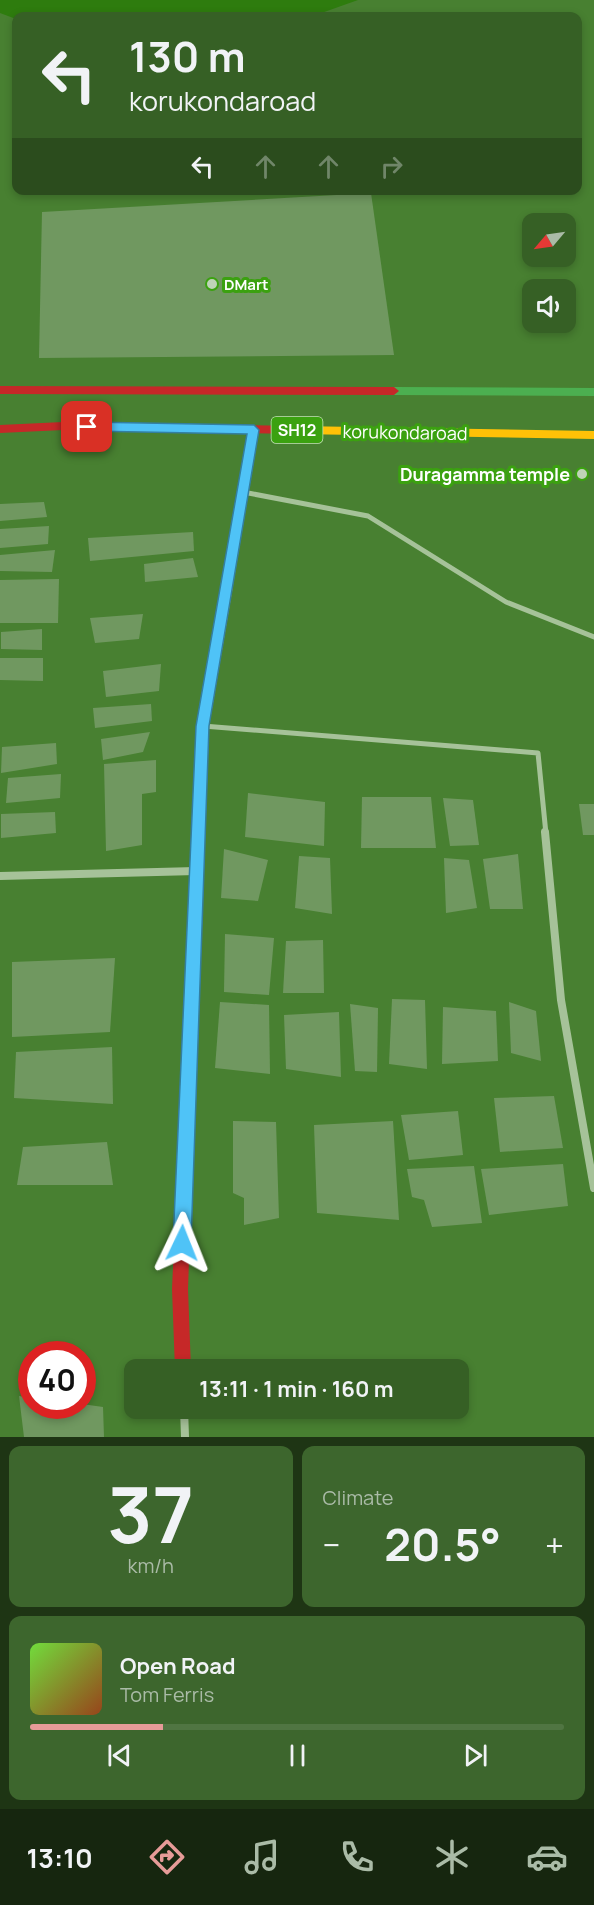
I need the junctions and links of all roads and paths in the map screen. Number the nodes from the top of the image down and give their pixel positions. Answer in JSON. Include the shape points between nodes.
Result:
{"nodes":[{"id":1,"x":0,"y":390,"type":"edge"},
{"id":2,"x":594,"y":392,"type":"edge"},
{"id":3,"x":0,"y":429,"type":"edge"},
{"id":4,"x":254,"y":430,"type":"junction"},
{"id":5,"x":594,"y":435,"type":"edge"},
{"id":6,"x":243,"y":492,"type":"junction"},
{"id":7,"x":594,"y":637,"type":"edge"},
{"id":8,"x":202,"y":726,"type":"junction"},
{"id":9,"x":196,"y":871,"type":"junction"},
{"id":10,"x":0,"y":876,"type":"edge"},
{"id":11,"x":594,"y":1188,"type":"edge"},
{"id":12,"x":183,"y":1359,"type":"edge"},
{"id":13,"x":184,"y":1419,"type":"edge"},
{"id":14,"x":185,"y":1437,"type":"edge"}],
"edges":[{"from":1,"to":2,"type":"main road","number":"SH12"},
{"from":3,"to":4,"type":"main road","name":"korukondaroad","number":"SH12","via":[[63,426]]},
{"from":4,"to":5,"type":"main road","name":"korukondaroad","number":"SH12"},
{"from":4,"to":6,"type":"main road"},
{"from":6,"to":7,"type":"street","via":[[368,516],[506,602]]},
{"from":6,"to":8,"type":"main road"},
{"from":8,"to":9,"type":"main road"},
{"from":8,"to":11,"type":"street","via":[[538,753],[561,1000]]},
{"from":9,"to":10,"type":"street"},
{"from":9,"to":12,"type":"main road","via":[[180,1289]]},
{"from":13,"to":14,"type":"street"}]}
